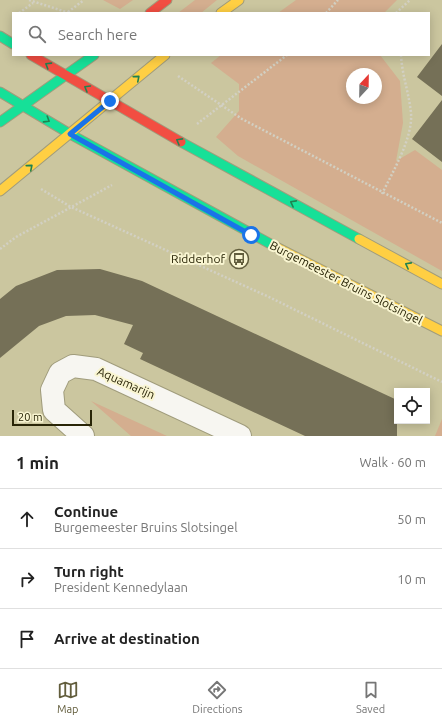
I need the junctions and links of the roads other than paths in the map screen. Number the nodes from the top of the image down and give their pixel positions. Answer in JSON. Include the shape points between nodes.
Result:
{"nodes":[{"id":1,"x":167,"y":0,"type":"edge"},
{"id":2,"x":239,"y":0,"type":"edge"},
{"id":3,"x":151,"y":12,"type":"edge"},
{"id":4,"x":222,"y":12,"type":"edge"},
{"id":5,"x":0,"y":36,"type":"edge"},
{"id":6,"x":12,"y":43,"type":"edge"},
{"id":7,"x":33,"y":56,"type":"edge"},
{"id":8,"x":93,"y":56,"type":"edge"},
{"id":9,"x":164,"y":56,"type":"edge"},
{"id":10,"x":65,"y":75,"type":"junction"},
{"id":11,"x":0,"y":92,"type":"edge"},
{"id":12,"x":110,"y":101,"type":"junction"},
{"id":13,"x":24,"y":106,"type":"junction"},
{"id":14,"x":0,"y":122,"type":"edge"},
{"id":15,"x":70,"y":134,"type":"junction"},
{"id":16,"x":0,"y":191,"type":"edge"},
{"id":17,"x":442,"y":284,"type":"edge"},
{"id":18,"x":442,"y":331,"type":"edge"},
{"id":19,"x":83,"y":436,"type":"edge"},
{"id":20,"x":240,"y":436,"type":"edge"}],
"edges":[{"from":1,"to":3,"type":"street"},
{"from":2,"to":4,"type":"street"},
{"from":5,"to":6,"type":"street"},
{"from":10,"to":7,"type":"street","one_way":true},
{"from":8,"to":10,"type":"street"},
{"from":12,"to":9,"type":"street","one_way":true},
{"from":12,"to":10,"type":"street","one_way":true},
{"from":10,"to":13,"type":"street"},
{"from":11,"to":13,"type":"street","name":"Burgemeester Bruins Slotsingel"},
{"from":12,"to":15,"type":"street"},
{"from":17,"to":12,"type":"street","one_way":true},
{"from":13,"to":14,"type":"street"},
{"from":13,"to":15,"type":"street","name":"Burgemeester Bruins Slotsingel","one_way":true},
{"from":16,"to":15,"type":"street","one_way":true},
{"from":15,"to":18,"type":"street","name":"Burgemeester Bruins Slotsingel","via":[[251,235]]},
{"from":19,"to":20,"type":"street","name":"Aquamarijn","via":[[54,410],[52,390],[60,373],[73,366],[96,369]]}]}
